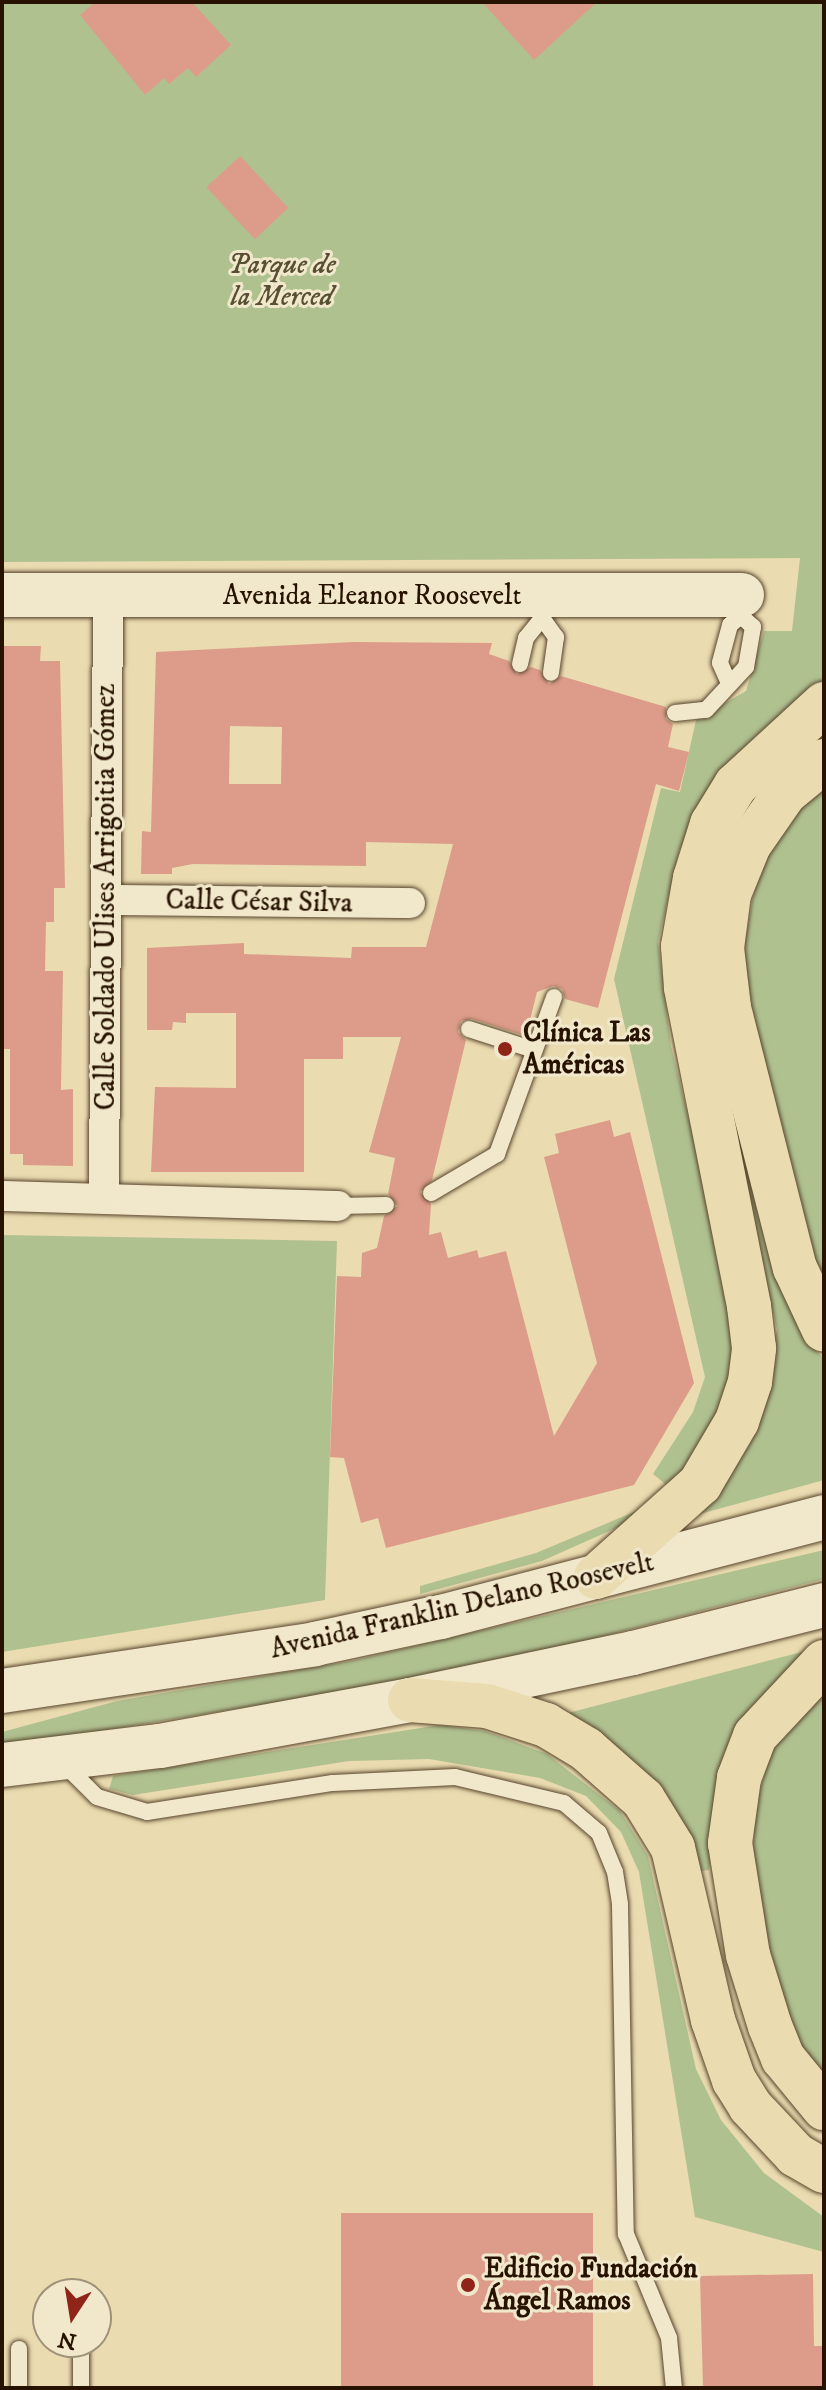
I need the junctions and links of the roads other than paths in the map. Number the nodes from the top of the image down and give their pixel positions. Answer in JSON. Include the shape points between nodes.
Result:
{"nodes":[{"id":1,"x":2,"y":595,"type":"edge"},
{"id":2,"x":108,"y":597,"type":"junction"},
{"id":3,"x":742,"y":606,"type":"junction"},
{"id":4,"x":543,"y":607,"type":"junction"},
{"id":5,"x":520,"y":664,"type":"dead end"},
{"id":6,"x":551,"y":673,"type":"dead end"},
{"id":7,"x":728,"y":681,"type":"junction"},
{"id":8,"x":824,"y":704,"type":"edge"},
{"id":9,"x":675,"y":713,"type":"dead end"},
{"id":10,"x":824,"y":761,"type":"edge"},
{"id":11,"x":108,"y":900,"type":"junction"},
{"id":12,"x":410,"y":903,"type":"dead end"},
{"id":13,"x":554,"y":997,"type":"dead end"},
{"id":14,"x":469,"y":1029,"type":"dead end"},
{"id":15,"x":534,"y":1050,"type":"junction"},
{"id":16,"x":431,"y":1193,"type":"dead end"},
{"id":17,"x":2,"y":1196,"type":"edge"},
{"id":18,"x":104,"y":1197,"type":"junction"},
{"id":19,"x":386,"y":1205,"type":"dead end"},
{"id":20,"x":338,"y":1206,"type":"joint"},
{"id":21,"x":824,"y":1330,"type":"edge"},
{"id":22,"x":824,"y":1517,"type":"edge"},
{"id":23,"x":596,"y":1577,"type":"junction"},
{"id":24,"x":824,"y":1605,"type":"edge"},
{"id":25,"x":824,"y":1662,"type":"edge"},
{"id":26,"x":2,"y":1691,"type":"edge"},
{"id":27,"x":410,"y":1700,"type":"junction"},
{"id":28,"x":58,"y":1759,"type":"junction"},
{"id":29,"x":2,"y":1765,"type":"edge"},
{"id":30,"x":824,"y":2108,"type":"edge"},
{"id":31,"x":824,"y":2171,"type":"edge"},
{"id":32,"x":19,"y":2349,"type":"dead end"},
{"id":33,"x":81,"y":2358,"type":"edge"},
{"id":34,"x":19,"y":2388,"type":"edge"},
{"id":35,"x":81,"y":2388,"type":"edge"},
{"id":36,"x":674,"y":2388,"type":"edge"}],
"edges":[{"from":1,"to":2,"type":"main road","name":"Avenida Eleanor Roosevelt"},
{"from":2,"to":4,"type":"main road","name":"Avenida Eleanor Roosevelt"},
{"from":2,"to":11,"type":"street","name":"Calle Soldado Ulises Arrigoitia Gómez"},
{"from":3,"to":4,"type":"main road","name":"Avenida Eleanor Roosevelt"},
{"from":3,"to":7,"type":"lane","via":[[730,625],[720,663]]},
{"from":3,"to":7,"type":"lane","via":[[753,627],[746,667]]},
{"from":4,"to":5,"type":"lane","via":[[526,638]]},
{"from":4,"to":6,"type":"lane","via":[[556,637]]},
{"from":7,"to":9,"type":"lane","via":[[706,710]]},
{"from":8,"to":23,"type":"highway","via":[[736,785],[712,824],[695,878],[683,946],[686,987],[749,1306],[754,1348],[750,1382],[737,1421],[700,1484]]},
{"from":10,"to":21,"type":"highway","via":[[785,793],[749,845],[729,894],[722,948],[729,1008],[795,1268]]},
{"from":11,"to":12,"type":"street","name":"Calle César Silva"},
{"from":11,"to":18,"type":"street","name":"Calle Soldado Ulises Arrigoitia Gómez"},
{"from":13,"to":15,"type":"lane"},
{"from":14,"to":15,"type":"lane"},
{"from":15,"to":16,"type":"lane","via":[[497,1154]]},
{"from":17,"to":18,"type":"street"},
{"from":18,"to":20,"type":"street"},
{"from":19,"to":20,"type":"lane"},
{"from":22,"to":23,"type":"main road","name":"Avenida Franklin Delano Roosevelt"},
{"from":23,"to":26,"type":"main road","name":"Avenida Franklin Delano Roosevelt","via":[[315,1644]]},
{"from":24,"to":27,"type":"main road","via":[[633,1653]]},
{"from":25,"to":30,"type":"highway","via":[[755,1736],[739,1778],[730,1843],[748,1955],[770,2026],[783,2058]]},
{"from":27,"to":28,"type":"main road","via":[[160,1746]]},
{"from":27,"to":31,"type":"highway","via":[[487,1706],[546,1725],[586,1749],[643,1799],[673,1848],[713,2020],[734,2080],[750,2106],[796,2155]]},
{"from":28,"to":29,"type":"main road"},
{"from":28,"to":36,"type":"lane","via":[[97,1797],[147,1812],[333,1783],[455,1777],[564,1803],[599,1833],[620,1905],[626,2234],[669,2338]]},
{"from":32,"to":34,"type":"lane"},
{"from":33,"to":35,"type":"lane"}]}
